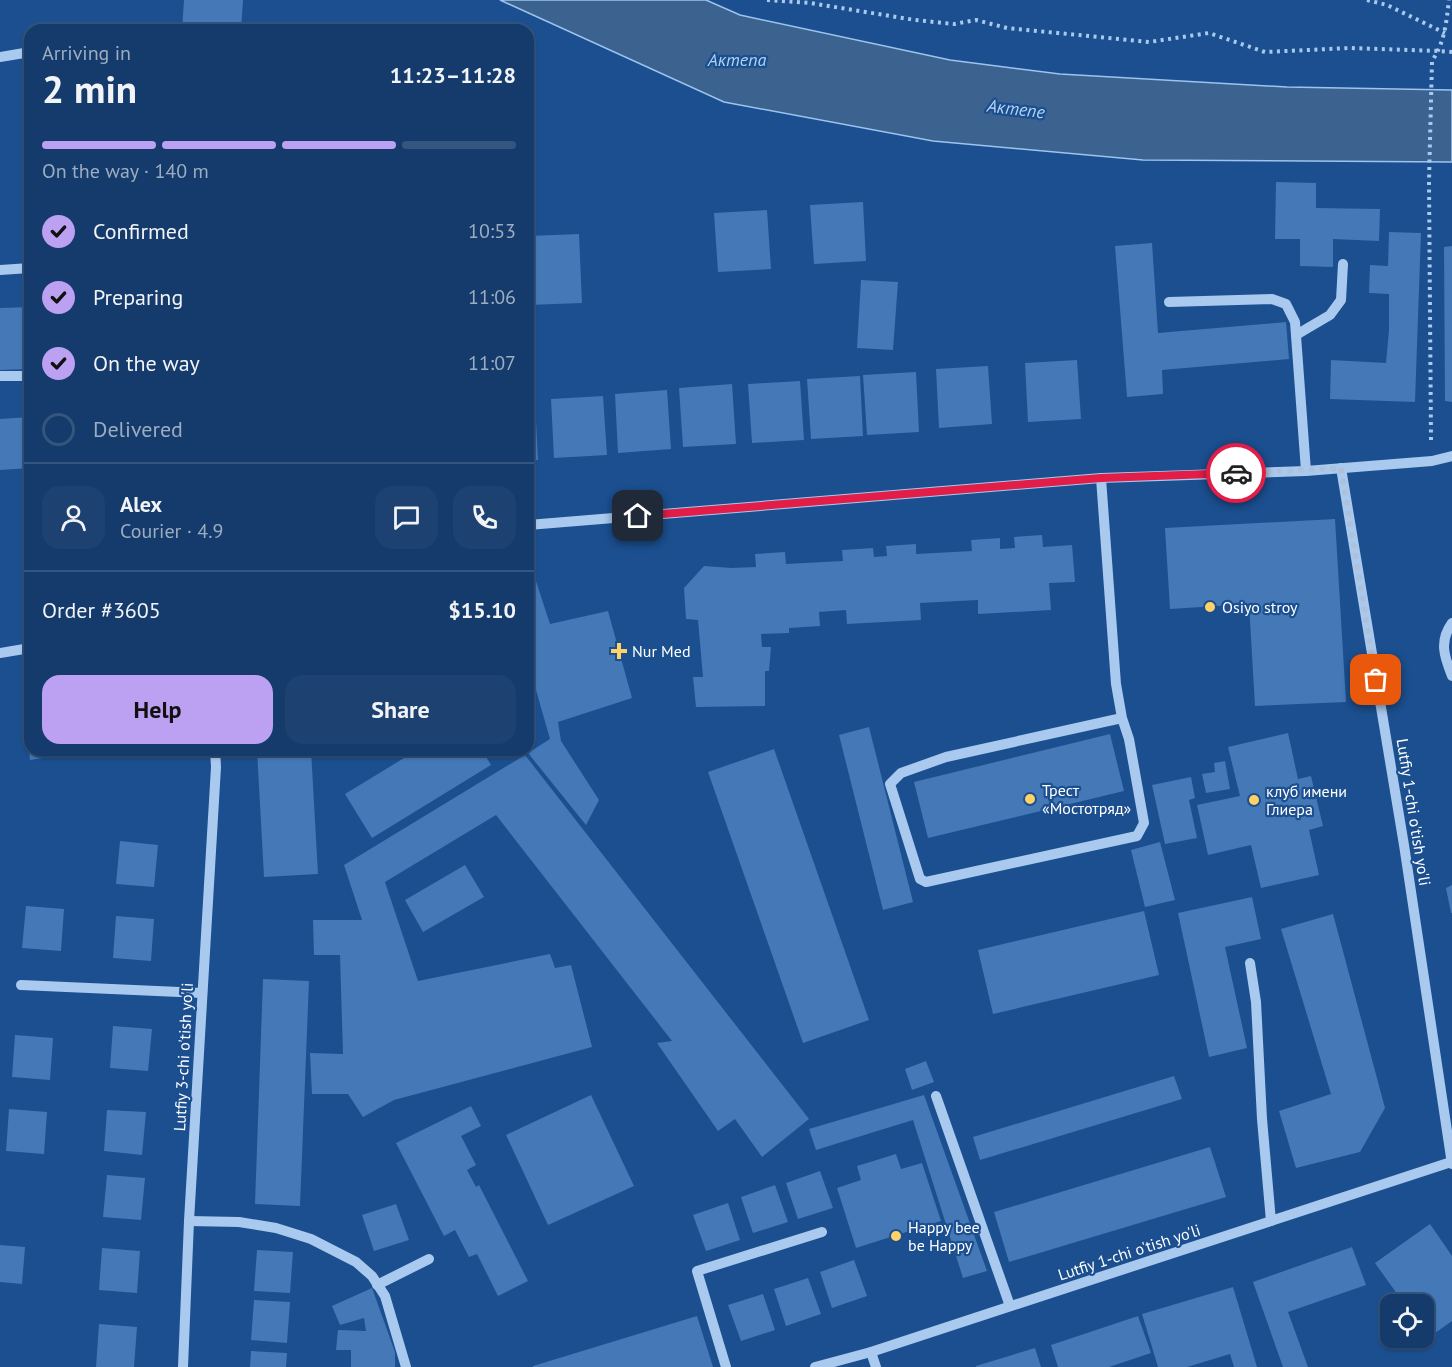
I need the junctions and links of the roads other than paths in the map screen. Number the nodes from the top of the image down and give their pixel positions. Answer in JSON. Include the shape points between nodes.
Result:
{"nodes":[{"id":1,"x":24,"y":53,"type":"edge"},
{"id":2,"x":0,"y":57,"type":"edge"},
{"id":3,"x":1343,"y":264,"type":"dead end"},
{"id":4,"x":24,"y":268,"type":"edge"},
{"id":5,"x":0,"y":270,"type":"edge"},
{"id":6,"x":1169,"y":302,"type":"dead end"},
{"id":7,"x":1296,"y":335,"type":"junction"},
{"id":8,"x":0,"y":376,"type":"edge"},
{"id":9,"x":24,"y":376,"type":"edge"},
{"id":10,"x":1452,"y":456,"type":"edge"},
{"id":11,"x":1341,"y":468,"type":"junction"},
{"id":12,"x":1306,"y":471,"type":"junction"},
{"id":13,"x":1101,"y":478,"type":"junction"},
{"id":14,"x":534,"y":525,"type":"edge"},
{"id":15,"x":1452,"y":623,"type":"edge"},
{"id":16,"x":24,"y":649,"type":"edge"},
{"id":17,"x":0,"y":653,"type":"edge"},
{"id":18,"x":1452,"y":676,"type":"edge"},
{"id":19,"x":1122,"y":718,"type":"junction"},
{"id":20,"x":215,"y":756,"type":"edge"},
{"id":21,"x":1250,"y":963,"type":"dead end"},
{"id":22,"x":21,"y":985,"type":"dead end"},
{"id":23,"x":202,"y":993,"type":"junction"},
{"id":24,"x":936,"y":1096,"type":"dead end"},
{"id":25,"x":1452,"y":1163,"type":"edge"},
{"id":26,"x":189,"y":1221,"type":"junction"},
{"id":27,"x":1271,"y":1221,"type":"junction"},
{"id":28,"x":822,"y":1232,"type":"dead end"},
{"id":29,"x":429,"y":1260,"type":"dead end"},
{"id":30,"x":377,"y":1285,"type":"junction"},
{"id":31,"x":1010,"y":1306,"type":"junction"},
{"id":32,"x":871,"y":1352,"type":"junction"},
{"id":33,"x":183,"y":1367,"type":"edge"},
{"id":34,"x":406,"y":1367,"type":"edge"},
{"id":35,"x":726,"y":1367,"type":"edge"},
{"id":36,"x":815,"y":1367,"type":"edge"},
{"id":37,"x":876,"y":1367,"type":"edge"}],
"edges":[{"from":1,"to":2,"type":"street"},
{"from":3,"to":7,"type":"street","via":[[1341,300],[1330,315]]},
{"from":4,"to":5,"type":"street"},
{"from":6,"to":7,"type":"street","via":[[1272,299],[1286,304],[1295,322]]},
{"from":7,"to":12,"type":"street"},
{"from":8,"to":9,"type":"street"},
{"from":10,"to":11,"type":"street"},
{"from":11,"to":12,"type":"street"},
{"from":11,"to":25,"type":"street","name":"Lutfiy 1-chi o'tish yo'li"},
{"from":12,"to":13,"type":"street"},
{"from":13,"to":14,"type":"street"},
{"from":13,"to":19,"type":"street","via":[[1116,684]]},
{"from":15,"to":18,"type":"street","via":[[1445,632],[1444,648]]},
{"from":16,"to":17,"type":"street"},
{"from":19,"to":19,"type":"street","via":[[946,757],[901,773],[890,784],[920,879],[926,882],[1137,836],[1144,823]]},
{"from":20,"to":23,"type":"street","name":"Lutfiy 3-chi o'tish yo'li"},
{"from":21,"to":27,"type":"street"},
{"from":22,"to":23,"type":"street"},
{"from":23,"to":26,"type":"street","name":"Lutfiy 3-chi o'tish yo'li"},
{"from":24,"to":31,"type":"street"},
{"from":25,"to":27,"type":"street","name":"Lutfiy 1-chi o'tish yo'li"},
{"from":26,"to":30,"type":"street","via":[[239,1222],[311,1239],[356,1262]]},
{"from":26,"to":33,"type":"street","name":"Lutfiy 3-chi o'tish yo'li"},
{"from":27,"to":31,"type":"street","name":"Lutfiy 1-chi o'tish yo'li"},
{"from":28,"to":35,"type":"street","via":[[697,1271]]},
{"from":29,"to":30,"type":"street"},
{"from":30,"to":34,"type":"street","via":[[385,1296]]},
{"from":31,"to":32,"type":"street","name":"Lutfiy 1-chi o'tish yo'li"},
{"from":32,"to":36,"type":"street","name":"Lutfiy 1-chi o'tish yo'li"},
{"from":32,"to":37,"type":"street"}]}
